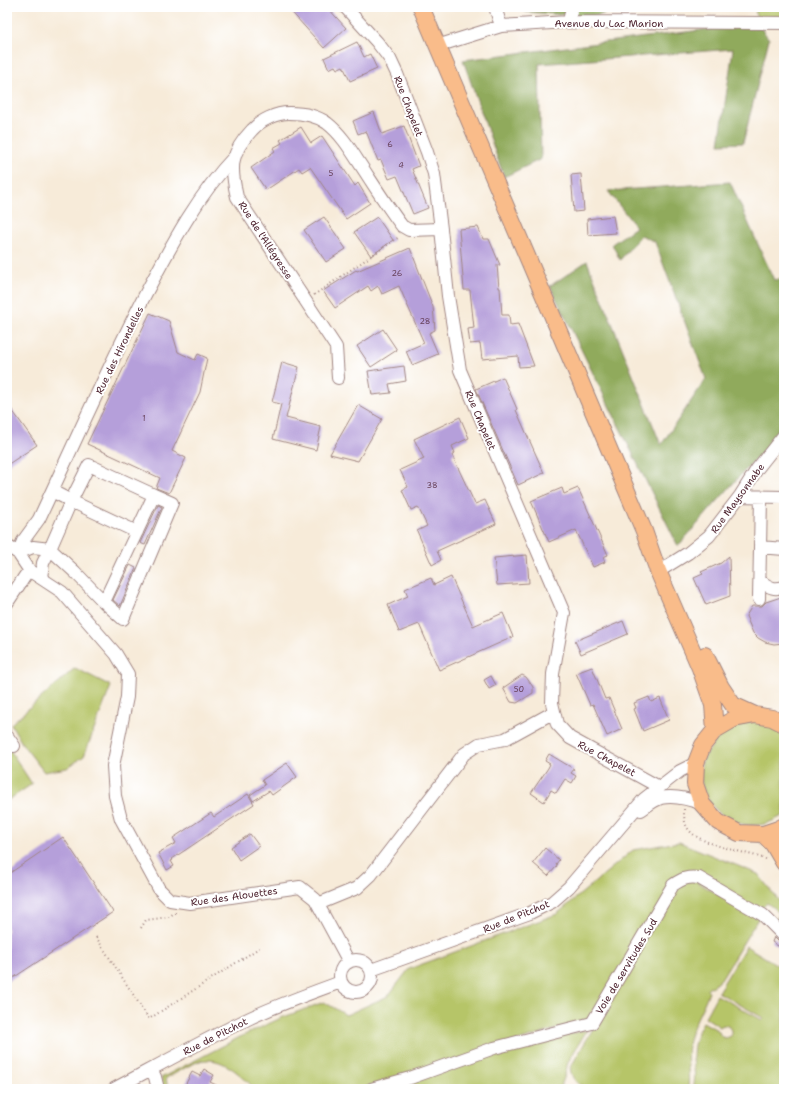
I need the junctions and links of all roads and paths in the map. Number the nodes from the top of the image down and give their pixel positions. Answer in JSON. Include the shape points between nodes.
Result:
{"nodes":[{"id":1,"x":345,"y":7,"type":"edge"},
{"id":2,"x":421,"y":7,"type":"edge"},
{"id":3,"x":495,"y":7,"type":"edge"},
{"id":4,"x":572,"y":7,"type":"edge"},
{"id":5,"x":569,"y":22,"type":"junction"},
{"id":6,"x":784,"y":23,"type":"edge"},
{"id":7,"x":501,"y":26,"type":"junction"},
{"id":8,"x":437,"y":46,"type":"junction"},
{"id":9,"x":234,"y":156,"type":"junction"},
{"id":10,"x":441,"y":229,"type":"junction"},
{"id":11,"x":409,"y":230,"type":"junction"},
{"id":12,"x":306,"y":300,"type":"junction"},
{"id":13,"x":338,"y":378,"type":"dead end"},
{"id":14,"x":784,"y":435,"type":"edge"},
{"id":15,"x":52,"y":491,"type":"junction"},
{"id":16,"x":154,"y":495,"type":"junction"},
{"id":17,"x":740,"y":496,"type":"junction"},
{"id":18,"x":762,"y":497,"type":"junction"},
{"id":19,"x":784,"y":497,"type":"edge"},
{"id":20,"x":71,"y":501,"type":"junction"},
{"id":21,"x":644,"y":531,"type":"junction"},
{"id":22,"x":137,"y":532,"type":"junction"},
{"id":23,"x":7,"y":546,"type":"edge"},
{"id":24,"x":760,"y":547,"type":"junction"},
{"id":25,"x":50,"y":549,"type":"junction"},
{"id":26,"x":784,"y":549,"type":"edge"},
{"id":27,"x":18,"y":553,"type":"junction"},
{"id":28,"x":664,"y":568,"type":"junction"},
{"id":29,"x":30,"y":571,"type":"junction"},
{"id":30,"x":42,"y":578,"type":"junction"},
{"id":31,"x":760,"y":581,"type":"junction"},
{"id":32,"x":780,"y":588,"type":"edge"},
{"id":33,"x":759,"y":599,"type":"dead end"},
{"id":34,"x":104,"y":602,"type":"junction"},
{"id":35,"x":7,"y":603,"type":"edge"},
{"id":36,"x":554,"y":712,"type":"junction"},
{"id":37,"x":755,"y":715,"type":"junction"},
{"id":38,"x":781,"y":719,"type":"edge"},
{"id":39,"x":715,"y":730,"type":"junction"},
{"id":40,"x":696,"y":762,"type":"junction"},
{"id":41,"x":659,"y":787,"type":"junction"},
{"id":42,"x":702,"y":804,"type":"junction"},
{"id":43,"x":684,"y":806,"type":"dead end"},
{"id":44,"x":630,"y":817,"type":"junction"},
{"id":45,"x":784,"y":826,"type":"edge"},
{"id":46,"x":764,"y":834,"type":"junction"},
{"id":47,"x":778,"y":865,"type":"edge"},
{"id":48,"x":784,"y":880,"type":"edge"},
{"id":49,"x":318,"y":904,"type":"junction"},
{"id":50,"x":784,"y":936,"type":"edge"},
{"id":51,"x":96,"y":937,"type":"dead end"},
{"id":52,"x":259,"y":948,"type":"dead end"},
{"id":53,"x":349,"y":962,"type":"junction"},
{"id":54,"x":371,"y":970,"type":"junction"},
{"id":55,"x":341,"y":982,"type":"junction"},
{"id":56,"x":151,"y":1069,"type":"junction"},
{"id":57,"x":114,"y":1089,"type":"edge"},
{"id":58,"x":158,"y":1089,"type":"edge"},
{"id":59,"x":371,"y":1089,"type":"edge"}],
"edges":[{"from":1,"to":10,"type":"street","name":"Rue Chapelet","via":[[386,53],[397,74],[434,174]]},
{"from":2,"to":8,"type":"main road"},
{"from":3,"to":7,"type":"street"},
{"from":4,"to":5,"type":"street"},
{"from":5,"to":6,"type":"street","name":"Avenue du Lac Marion"},
{"from":5,"to":7,"type":"street","name":"Avenue du Lac Marion"},
{"from":7,"to":8,"type":"street","name":"Avenue du Lac Marion"},
{"from":8,"to":21,"type":"main road"},
{"from":9,"to":11,"type":"street","name":"Rue de l'Allégresse","via":[[241,142],[266,120],[281,113],[312,116],[326,122],[336,132],[397,220]]},
{"from":9,"to":12,"type":"street","name":"Rue de l'Allégresse","via":[[232,170],[237,197]]},
{"from":9,"to":15,"type":"street","name":"Rue des Hirondelles","via":[[203,195],[174,240],[129,326]]},
{"from":10,"to":11,"type":"street"},
{"from":10,"to":36,"type":"street","name":"Rue Chapelet","via":[[448,296],[460,370],[564,613],[553,674]]},
{"from":11,"to":12,"type":"path"},
{"from":12,"to":13,"type":"street","name":"Rue de l'Allégresse","via":[[336,347]]},
{"from":14,"to":17,"type":"street","name":"Rue Maysonnabe","via":[[757,469]]},
{"from":15,"to":20,"type":"street"},
{"from":15,"to":27,"type":"street","name":"Rue des Hirondelles","via":[[39,519],[23,541]]},
{"from":16,"to":20,"type":"street","via":[[89,465]]},
{"from":16,"to":22,"type":"street"},
{"from":16,"to":34,"type":"street","via":[[172,503],[123,619]]},
{"from":17,"to":18,"type":"street"},
{"from":17,"to":28,"type":"street","name":"Rue Maysonnabe","via":[[699,546]]},
{"from":18,"to":19,"type":"street"},
{"from":18,"to":24,"type":"street"},
{"from":20,"to":22,"type":"street"},
{"from":20,"to":25,"type":"street"},
{"from":21,"to":28,"type":"main road"},
{"from":21,"to":39,"type":"main road","via":[[658,571],[700,668],[713,705]]},
{"from":22,"to":34,"type":"street"},
{"from":23,"to":27,"type":"street"},
{"from":24,"to":26,"type":"street"},
{"from":24,"to":31,"type":"street"},
{"from":25,"to":27,"type":"street","via":[[33,547]]},
{"from":25,"to":30,"type":"street","via":[[43,563]]},
{"from":25,"to":34,"type":"street"},
{"from":27,"to":29,"type":"street","name":"Rue des Alouettes"},
{"from":28,"to":37,"type":"main road","via":[[721,687],[733,706]]},
{"from":29,"to":30,"type":"street","name":"Rue des Alouettes"},
{"from":29,"to":35,"type":"street"},
{"from":30,"to":49,"type":"street","name":"Rue des Alouettes","via":[[62,592],[116,654],[128,674],[127,697],[113,766],[115,796],[121,819],[159,889],[170,900],[190,903],[300,887]]},
{"from":31,"to":32,"type":"street","via":[[772,588]]},
{"from":31,"to":33,"type":"street"},
{"from":36,"to":41,"type":"street","name":"Rue Chapelet","via":[[557,724],[570,738]]},
{"from":36,"to":49,"type":"street","via":[[505,739],[479,744],[464,754],[371,875],[357,888]]},
{"from":37,"to":38,"type":"main road"},
{"from":37,"to":39,"type":"main road","via":[[734,719]]},
{"from":39,"to":40,"type":"main road","via":[[703,745]]},
{"from":40,"to":41,"type":"street"},
{"from":40,"to":42,"type":"main road","via":[[695,784]]},
{"from":41,"to":44,"type":"street","via":[[644,799]]},
{"from":42,"to":44,"type":"street","via":[[686,798],[659,798]]},
{"from":42,"to":46,"type":"main road","via":[[718,822],[740,833]]},
{"from":43,"to":47,"type":"path","via":[[684,822],[689,831],[699,838],[756,855]]},
{"from":44,"to":54,"type":"street","name":"Rue de Pitchot","via":[[569,887],[552,902],[530,913]]},
{"from":45,"to":46,"type":"main road"},
{"from":46,"to":47,"type":"main road","via":[[773,844]]},
{"from":47,"to":48,"type":"path"},
{"from":49,"to":53,"type":"street"},
{"from":50,"to":59,"type":"street","name":"Voie de servitudes Sud","via":[[763,915],[699,878],[691,876],[673,886],[592,1023],[494,1048]]},
{"from":51,"to":52,"type":"path","via":[[150,1019]]},
{"from":53,"to":54,"type":"street","via":[[359,960]]},
{"from":53,"to":55,"type":"street","via":[[340,973]]},
{"from":54,"to":55,"type":"street","via":[[372,980],[362,991],[352,992]]},
{"from":55,"to":56,"type":"street","name":"Rue de Pitchot","via":[[250,1018]]},
{"from":56,"to":57,"type":"street","name":"Rue de Pitchot"},
{"from":56,"to":58,"type":"street"}]}
